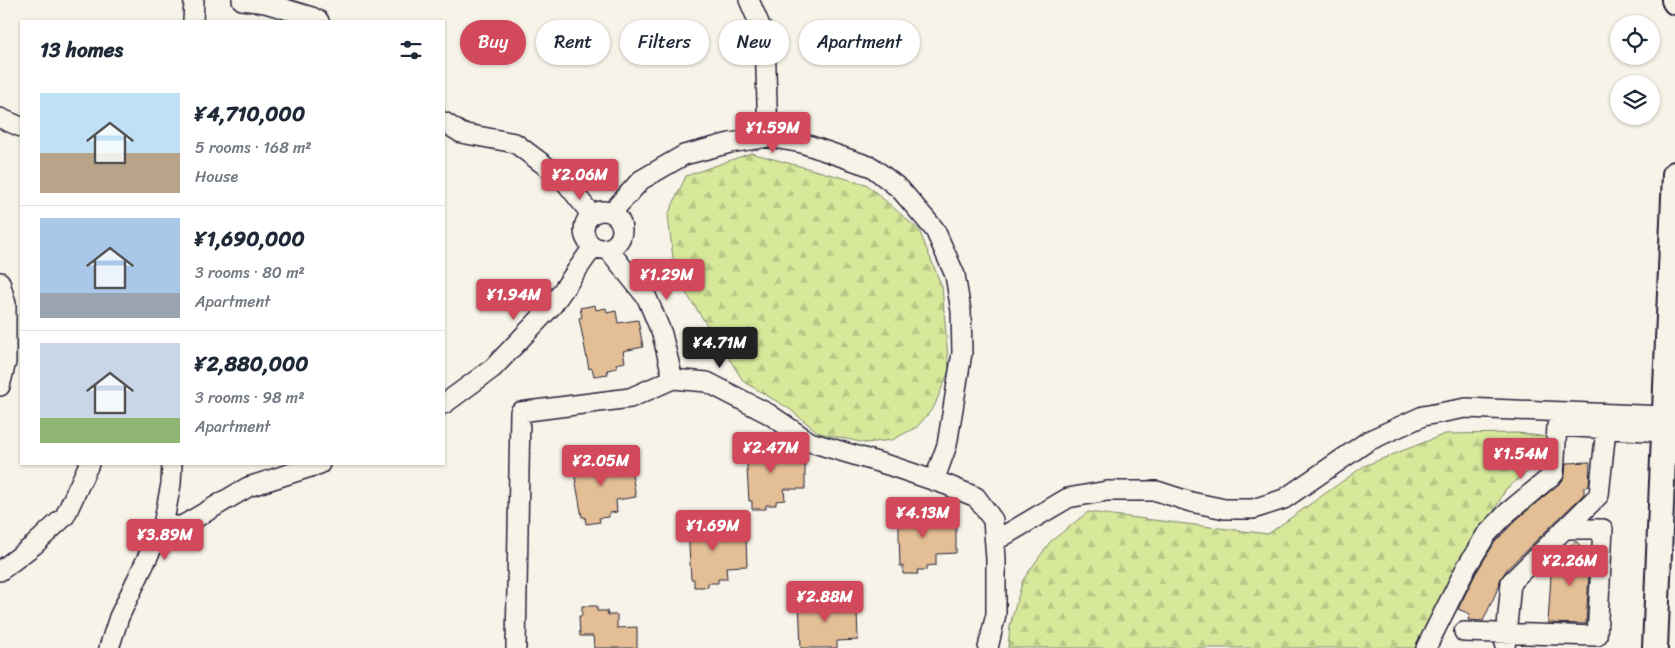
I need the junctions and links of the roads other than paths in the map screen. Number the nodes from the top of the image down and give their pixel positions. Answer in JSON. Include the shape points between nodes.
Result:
{"nodes":[{"id":1,"x":194,"y":0,"type":"edge"},
{"id":2,"x":242,"y":0,"type":"edge"},
{"id":3,"x":749,"y":0,"type":"edge"},
{"id":4,"x":193,"y":20,"type":"edge"},
{"id":5,"x":317,"y":20,"type":"edge"},
{"id":6,"x":0,"y":118,"type":"edge"},
{"id":7,"x":445,"y":123,"type":"edge"},
{"id":8,"x":20,"y":127,"type":"edge"},
{"id":9,"x":768,"y":138,"type":"junction"},
{"id":10,"x":1675,"y":174,"type":"edge"},
{"id":11,"x":612,"y":212,"type":"junction"},
{"id":12,"x":591,"y":214,"type":"junction"},
{"id":13,"x":601,"y":248,"type":"junction"},
{"id":14,"x":0,"y":282,"type":"edge"},
{"id":15,"x":673,"y":379,"type":"junction"},
{"id":16,"x":0,"y":386,"type":"edge"},
{"id":17,"x":445,"y":403,"type":"edge"},
{"id":18,"x":1664,"y":424,"type":"junction"},
{"id":19,"x":1606,"y":429,"type":"junction"},
{"id":20,"x":89,"y":465,"type":"edge"},
{"id":21,"x":172,"y":465,"type":"edge"},
{"id":22,"x":317,"y":465,"type":"edge"},
{"id":23,"x":934,"y":481,"type":"junction"},
{"id":24,"x":163,"y":525,"type":"junction"},
{"id":25,"x":1564,"y":529,"type":"junction"},
{"id":26,"x":995,"y":541,"type":"junction"},
{"id":27,"x":0,"y":571,"type":"edge"},
{"id":28,"x":1464,"y":632,"type":"dead end"},
{"id":29,"x":1506,"y":640,"type":"edge"},
{"id":30,"x":109,"y":648,"type":"edge"},
{"id":31,"x":516,"y":648,"type":"edge"},
{"id":32,"x":988,"y":648,"type":"edge"},
{"id":33,"x":1426,"y":648,"type":"edge"},
{"id":34,"x":1655,"y":648,"type":"edge"}],
"edges":[{"from":1,"to":4,"type":"street"},
{"from":2,"to":5,"type":"street","via":[[265,3]]},
{"from":3,"to":9,"type":"street","via":[[765,37]]},
{"from":6,"to":8,"type":"street"},
{"from":7,"to":12,"type":"street","via":[[461,133],[515,144],[563,179]]},
{"from":9,"to":11,"type":"street","via":[[730,143],[684,155],[641,180]]},
{"from":9,"to":23,"type":"street","via":[[802,143],[872,167],[900,189],[935,230],[955,274],[961,311],[962,353],[947,445]]},
{"from":10,"to":18,"type":"main road"},
{"from":11,"to":12,"type":"street","via":[[605,210]]},
{"from":11,"to":13,"type":"street","via":[[622,224],[620,240],[615,245]]},
{"from":12,"to":13,"type":"street","via":[[586,220],[584,235],[588,242]]},
{"from":13,"to":15,"type":"street","via":[[648,298],[662,334]]},
{"from":13,"to":17,"type":"street","via":[[493,368]]},
{"from":14,"to":16,"type":"street","via":[[6,304],[6,362]]},
{"from":15,"to":23,"type":"street","via":[[707,382],[769,414],[810,442]]},
{"from":15,"to":31,"type":"street","via":[[630,398],[520,412]]},
{"from":18,"to":19,"type":"street"},
{"from":18,"to":26,"type":"street","via":[[1466,408],[1423,416],[1368,441],[1284,500],[1253,509],[1225,509],[1191,502],[1158,490],[1106,491],[1068,498]]},
{"from":18,"to":34,"type":"main road"},
{"from":19,"to":25,"type":"street","via":[[1599,495]]},
{"from":19,"to":33,"type":"street","via":[[1557,426],[1554,474],[1486,535]]},
{"from":20,"to":27,"type":"street","via":[[65,516],[34,546]]},
{"from":21,"to":24,"type":"street"},
{"from":22,"to":24,"type":"street","via":[[248,487],[182,526]]},
{"from":23,"to":26,"type":"street","via":[[976,497],[993,520]]},
{"from":24,"to":30,"type":"street","via":[[118,617]]},
{"from":25,"to":29,"type":"street","via":[[1510,582]]},
{"from":25,"to":29,"type":"street","via":[[1603,529],[1597,636]]},
{"from":26,"to":32,"type":"street","via":[[996,614]]},
{"from":28,"to":29,"type":"street"}]}
